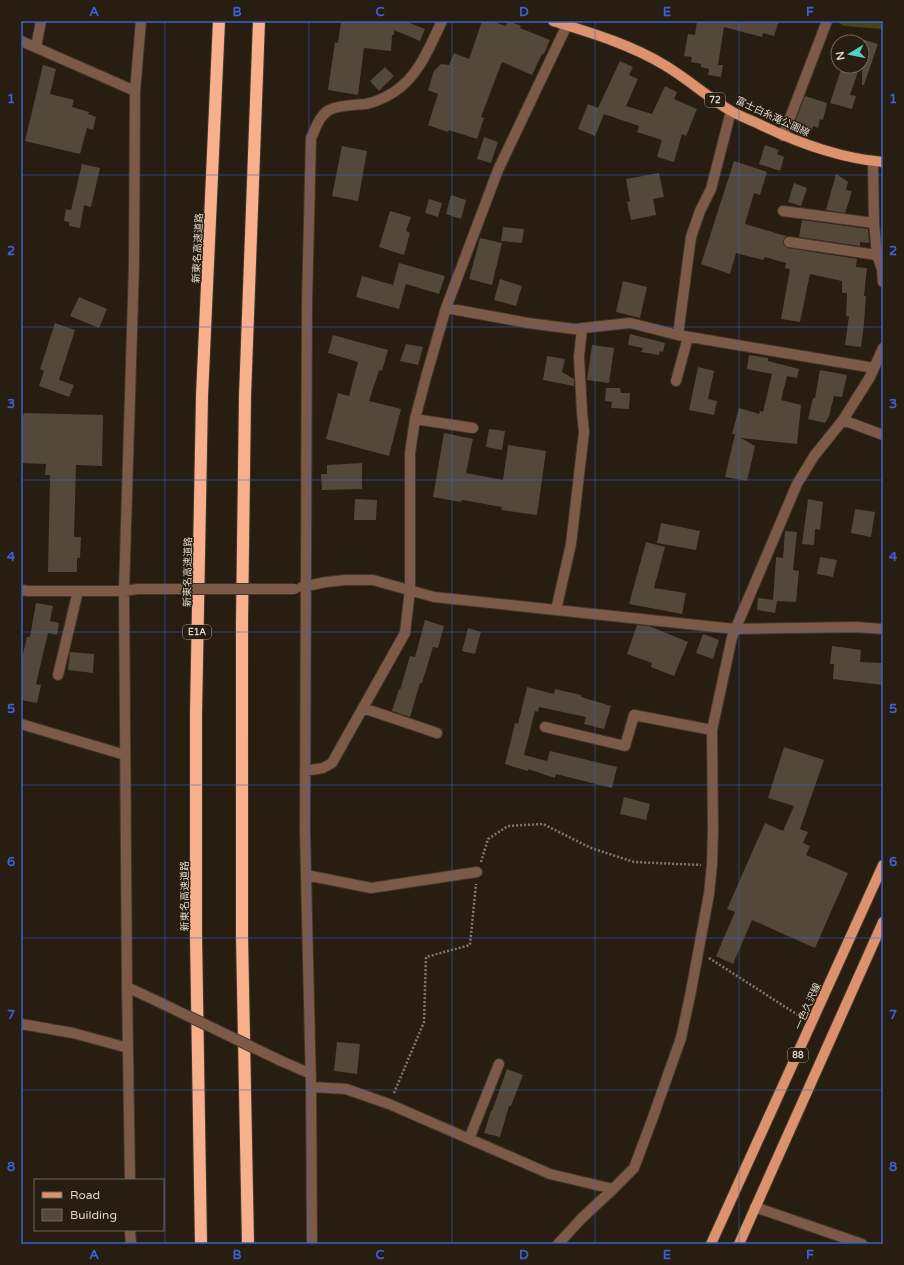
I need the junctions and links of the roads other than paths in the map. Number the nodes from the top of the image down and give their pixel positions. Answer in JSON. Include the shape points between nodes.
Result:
{"nodes":[{"id":1,"x":41,"y":21,"type":"edge"},
{"id":2,"x":141,"y":21,"type":"edge"},
{"id":3,"x":219,"y":21,"type":"edge"},
{"id":4,"x":259,"y":21,"type":"edge"},
{"id":5,"x":442,"y":21,"type":"edge"},
{"id":6,"x":553,"y":21,"type":"edge"},
{"id":7,"x":827,"y":21,"type":"edge"},
{"id":8,"x":567,"y":25,"type":"junction"},
{"id":9,"x":21,"y":41,"type":"edge"},
{"id":10,"x":36,"y":47,"type":"junction"},
{"id":11,"x":135,"y":91,"type":"junction"},
{"id":12,"x":731,"y":111,"type":"junction"},
{"id":13,"x":783,"y":136,"type":"junction"},
{"id":14,"x":878,"y":161,"type":"edge"},
{"id":15,"x":784,"y":212,"type":"dead end"},
{"id":16,"x":874,"y":223,"type":"junction"},
{"id":17,"x":789,"y":242,"type":"dead end"},
{"id":18,"x":877,"y":255,"type":"junction"},
{"id":19,"x":883,"y":282,"type":"edge"},
{"id":20,"x":446,"y":308,"type":"junction"},
{"id":21,"x":582,"y":328,"type":"junction"},
{"id":22,"x":683,"y":336,"type":"junction"},
{"id":23,"x":883,"y":348,"type":"edge"},
{"id":24,"x":874,"y":368,"type":"junction"},
{"id":25,"x":676,"y":381,"type":"dead end"},
{"id":26,"x":415,"y":419,"type":"junction"},
{"id":27,"x":843,"y":420,"type":"junction"},
{"id":28,"x":472,"y":428,"type":"dead end"},
{"id":29,"x":883,"y":435,"type":"edge"},
{"id":30,"x":307,"y":586,"type":"junction"},
{"id":31,"x":410,"y":589,"type":"junction"},
{"id":32,"x":21,"y":590,"type":"edge"},
{"id":33,"x":78,"y":591,"type":"junction"},
{"id":34,"x":124,"y":591,"type":"junction"},
{"id":35,"x":556,"y":610,"type":"junction"},
{"id":36,"x":735,"y":629,"type":"junction"},
{"id":37,"x":883,"y":629,"type":"edge"},
{"id":38,"x":58,"y":675,"type":"dead end"},
{"id":39,"x":363,"y":708,"type":"junction"},
{"id":40,"x":21,"y":724,"type":"edge"},
{"id":41,"x":545,"y":727,"type":"dead end"},
{"id":42,"x":712,"y":730,"type":"junction"},
{"id":43,"x":437,"y":733,"type":"dead end"},
{"id":44,"x":125,"y":755,"type":"junction"},
{"id":45,"x":306,"y":770,"type":"junction"},
{"id":46,"x":883,"y":865,"type":"edge"},
{"id":47,"x":478,"y":872,"type":"road end"},
{"id":48,"x":306,"y":875,"type":"junction"},
{"id":49,"x":883,"y":922,"type":"edge"},
{"id":50,"x":127,"y":987,"type":"junction"},
{"id":51,"x":21,"y":1024,"type":"edge"},
{"id":52,"x":128,"y":1048,"type":"junction"},
{"id":53,"x":499,"y":1064,"type":"dead end"},
{"id":54,"x":311,"y":1074,"type":"junction"},
{"id":55,"x":311,"y":1087,"type":"junction"},
{"id":56,"x":469,"y":1139,"type":"junction"},
{"id":57,"x":130,"y":1179,"type":"edge"},
{"id":58,"x":613,"y":1189,"type":"junction"},
{"id":59,"x":756,"y":1207,"type":"junction"},
{"id":60,"x":130,"y":1231,"type":"edge"},
{"id":61,"x":131,"y":1244,"type":"edge"},
{"id":62,"x":201,"y":1244,"type":"edge"},
{"id":63,"x":248,"y":1244,"type":"edge"},
{"id":64,"x":312,"y":1244,"type":"edge"},
{"id":65,"x":558,"y":1244,"type":"edge"},
{"id":66,"x":711,"y":1244,"type":"edge"},
{"id":67,"x":739,"y":1244,"type":"edge"},
{"id":68,"x":862,"y":1244,"type":"edge"}],
"edges":[{"from":1,"to":10,"type":"street"},
{"from":2,"to":11,"type":"street"},
{"from":3,"to":62,"type":"highway","name":"新東名高速道路","number":"E1A","via":[[202,396],[196,706],[196,935]]},
{"from":4,"to":63,"type":"highway","via":[[245,396],[242,622],[242,936]]},
{"from":5,"to":30,"type":"street","via":[[424,58],[410,79],[395,91],[368,104],[330,110],[319,120],[311,138],[307,303]]},
{"from":6,"to":8,"type":"main road","name":"富士白糸滝公園線","number":"72"},
{"from":7,"to":13,"type":"street"},
{"from":8,"to":12,"type":"main road","name":"富士白糸滝公園線","number":"72","via":[[633,49],[666,66]]},
{"from":8,"to":20,"type":"street","via":[[498,170]]},
{"from":9,"to":10,"type":"street"},
{"from":10,"to":11,"type":"street"},
{"from":11,"to":34,"type":"street","via":[[134,265]]},
{"from":12,"to":13,"type":"main road","name":"富士白糸滝公園線","number":"72"},
{"from":12,"to":22,"type":"street","via":[[711,189],[700,211],[692,237]]},
{"from":13,"to":14,"type":"main road","name":"富士白糸滝公園線","number":"72","via":[[826,152]]},
{"from":14,"to":16,"type":"street"},
{"from":15,"to":16,"type":"street"},
{"from":16,"to":18,"type":"street"},
{"from":17,"to":18,"type":"street"},
{"from":18,"to":19,"type":"street"},
{"from":20,"to":21,"type":"street","via":[[574,329]]},
{"from":20,"to":26,"type":"street"},
{"from":21,"to":22,"type":"street","via":[[630,323]]},
{"from":21,"to":35,"type":"street","via":[[579,357],[584,432],[571,544]]},
{"from":22,"to":24,"type":"street"},
{"from":22,"to":25,"type":"street"},
{"from":23,"to":24,"type":"street"},
{"from":24,"to":27,"type":"street"},
{"from":26,"to":28,"type":"street"},
{"from":26,"to":31,"type":"street","via":[[410,453]]},
{"from":27,"to":29,"type":"street"},
{"from":27,"to":36,"type":"street","via":[[814,456],[797,484]]},
{"from":30,"to":31,"type":"street","via":[[345,580],[373,580]]},
{"from":30,"to":34,"type":"street","bridge":true,"via":[[295,589]]},
{"from":30,"to":45,"type":"street"},
{"from":31,"to":35,"type":"street","via":[[434,596]]},
{"from":31,"to":39,"type":"street","via":[[405,633]]},
{"from":32,"to":33,"type":"street"},
{"from":33,"to":34,"type":"street"},
{"from":33,"to":38,"type":"street"},
{"from":34,"to":44,"type":"street"},
{"from":35,"to":36,"type":"street"},
{"from":36,"to":37,"type":"street"},
{"from":36,"to":42,"type":"street"},
{"from":39,"to":43,"type":"street"},
{"from":39,"to":45,"type":"street","via":[[332,763],[324,768]]},
{"from":40,"to":44,"type":"street"},
{"from":41,"to":42,"type":"street","via":[[624,746],[634,715]]},
{"from":42,"to":58,"type":"street","via":[[712,865],[699,951],[681,1038],[634,1168]]},
{"from":44,"to":50,"type":"street"},
{"from":45,"to":48,"type":"street"},
{"from":46,"to":66,"type":"main road","name":"一色久沢線","number":"88"},
{"from":47,"to":48,"type":"street","via":[[371,888]]},
{"from":48,"to":54,"type":"street"},
{"from":49,"to":59,"type":"main road","number":"88"},
{"from":50,"to":52,"type":"street"},
{"from":50,"to":54,"type":"street","bridge":true},
{"from":51,"to":52,"type":"street","via":[[73,1033]]},
{"from":52,"to":57,"type":"street"},
{"from":53,"to":56,"type":"street"},
{"from":54,"to":55,"type":"street"},
{"from":55,"to":56,"type":"street","via":[[346,1089],[389,1104]]},
{"from":55,"to":64,"type":"street"},
{"from":56,"to":58,"type":"street","via":[[550,1174]]},
{"from":58,"to":65,"type":"street"},
{"from":59,"to":67,"type":"main road","number":"88"},
{"from":59,"to":68,"type":"street"},
{"from":60,"to":61,"type":"street"}]}
